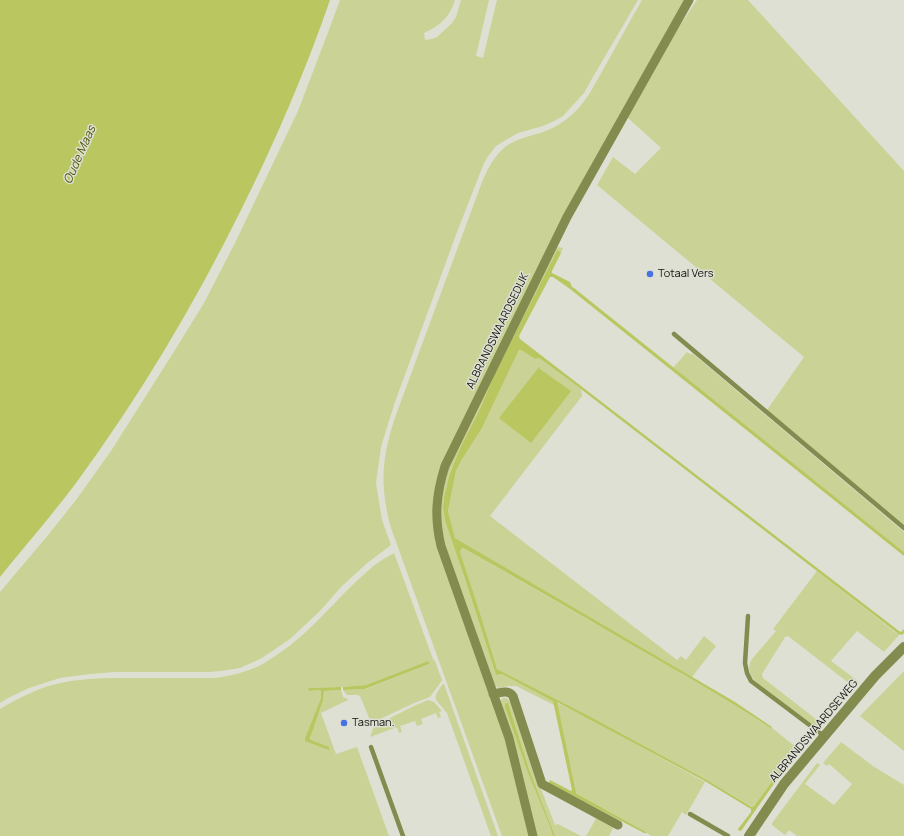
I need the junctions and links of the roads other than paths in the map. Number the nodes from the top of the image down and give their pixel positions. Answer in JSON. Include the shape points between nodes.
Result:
{"nodes":[{"id":1,"x":689,"y":0,"type":"edge"},
{"id":2,"x":674,"y":334,"type":"dead end"},
{"id":3,"x":904,"y":528,"type":"edge"},
{"id":4,"x":748,"y":616,"type":"dead end"},
{"id":5,"x":904,"y":647,"type":"edge"},
{"id":6,"x":493,"y":694,"type":"junction"},
{"id":7,"x":824,"y":736,"type":"junction"},
{"id":8,"x":371,"y":747,"type":"dead end"},
{"id":9,"x":690,"y":814,"type":"dead end"},
{"id":10,"x":618,"y":825,"type":"dead end"},
{"id":11,"x":403,"y":836,"type":"edge"},
{"id":12,"x":533,"y":836,"type":"edge"},
{"id":13,"x":728,"y":836,"type":"edge"},
{"id":14,"x":749,"y":836,"type":"edge"}],
"edges":[{"from":1,"to":6,"type":"street","name":"ALBRANDSWAARDSEDIJK","via":[[568,217],[445,466],[436,507],[437,528]]},
{"from":2,"to":3,"type":"lane"},
{"from":4,"to":7,"type":"lane","via":[[745,663],[751,681]]},
{"from":5,"to":7,"type":"street","name":"ALBRANDSWAARDSEWEG"},
{"from":6,"to":10,"type":"street","via":[[506,692],[513,696],[542,784]]},
{"from":6,"to":12,"type":"street","name":"ALBRANDSWAARDSEDIJK","via":[[509,738]]},
{"from":7,"to":14,"type":"street","name":"ALBRANDSWAARDSEWEG","via":[[784,784]]},
{"from":8,"to":11,"type":"lane"},
{"from":9,"to":13,"type":"lane"}]}
